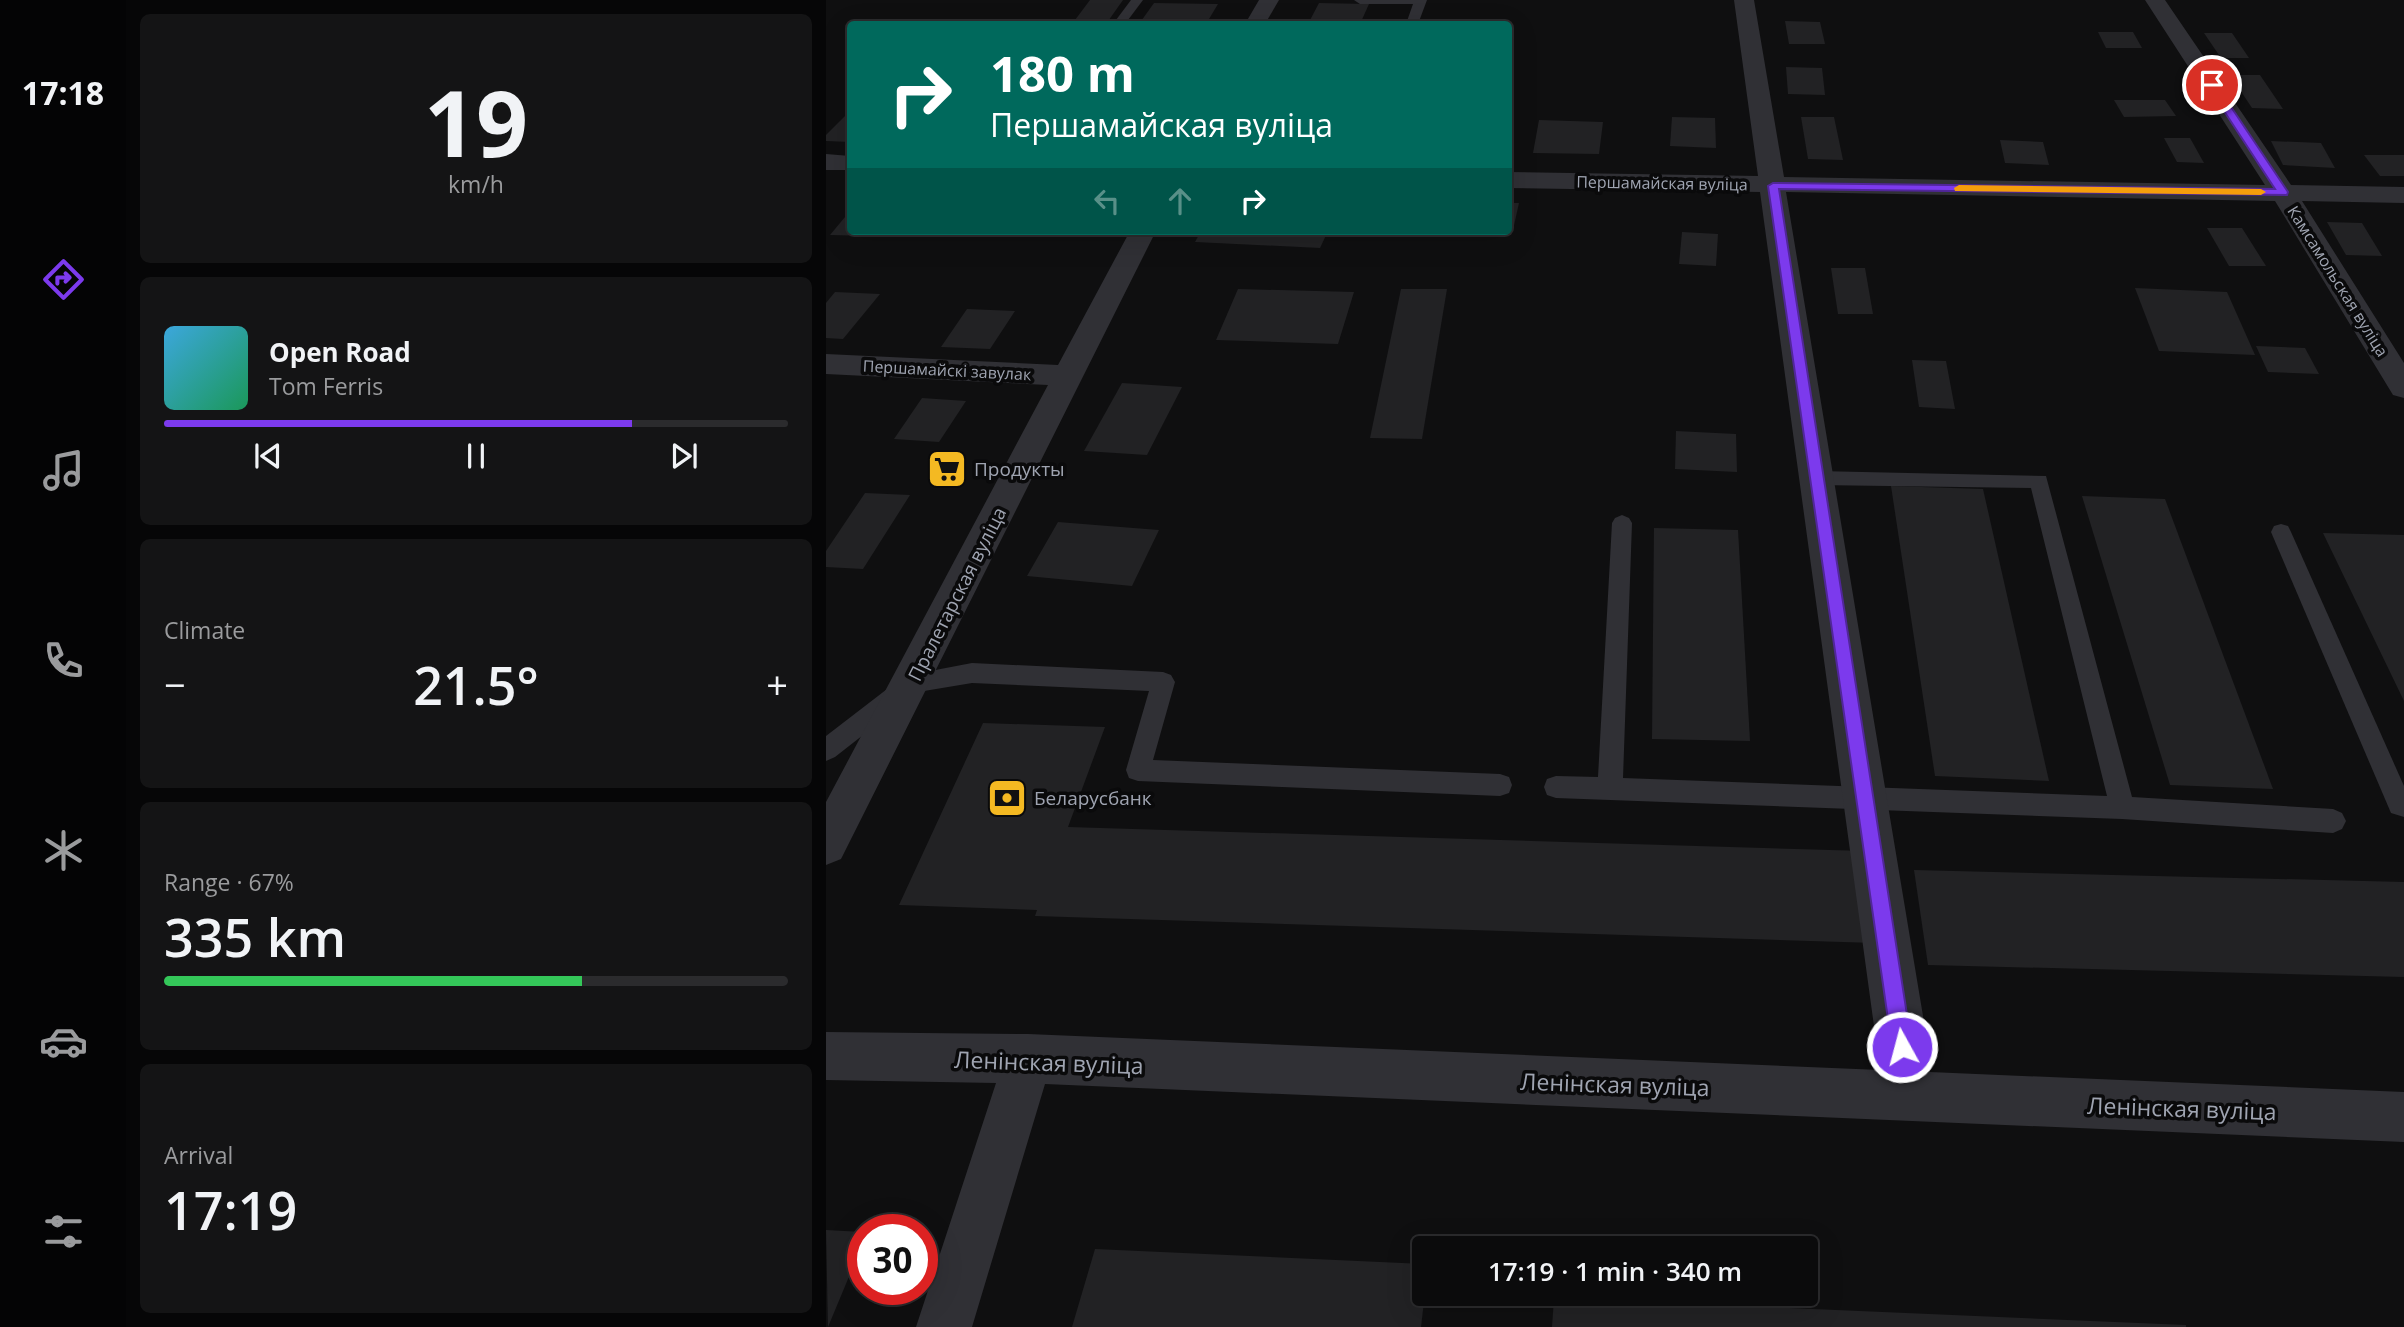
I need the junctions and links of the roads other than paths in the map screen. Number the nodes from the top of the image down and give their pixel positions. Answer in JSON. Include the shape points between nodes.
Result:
{"nodes":[{"id":1,"x":1136,"y":0,"type":"edge"},
{"id":2,"x":1269,"y":0,"type":"edge"},
{"id":3,"x":1360,"y":0,"type":"edge"},
{"id":4,"x":1744,"y":0,"type":"edge"},
{"id":5,"x":2154,"y":0,"type":"edge"},
{"id":6,"x":1121,"y":21,"type":"edge"},
{"id":7,"x":1257,"y":21,"type":"edge"},
{"id":8,"x":1413,"y":21,"type":"edge"},
{"id":9,"x":826,"y":162,"type":"edge"},
{"id":10,"x":847,"y":163,"type":"edge"},
{"id":11,"x":1512,"y":180,"type":"edge"},
{"id":12,"x":1773,"y":186,"type":"junction"},
{"id":13,"x":2283,"y":192,"type":"junction"},
{"id":14,"x":2404,"y":195,"type":"edge"},
{"id":15,"x":1141,"y":235,"type":"edge"},
{"id":16,"x":826,"y":364,"type":"edge"},
{"id":17,"x":1068,"y":376,"type":"junction"},
{"id":18,"x":2404,"y":388,"type":"edge"},
{"id":19,"x":1817,"y":478,"type":"junction"},
{"id":20,"x":1622,"y":523,"type":"dead end"},
{"id":21,"x":2281,"y":532,"type":"dead end"},
{"id":22,"x":912,"y":683,"type":"junction"},
{"id":23,"x":826,"y":750,"type":"edge"},
{"id":24,"x":1500,"y":785,"type":"dead end"},
{"id":25,"x":1556,"y":787,"type":"dead end"},
{"id":26,"x":1609,"y":789,"type":"junction"},
{"id":27,"x":1866,"y":800,"type":"junction"},
{"id":28,"x":2404,"y":806,"type":"edge"},
{"id":29,"x":2122,"y":808,"type":"junction"},
{"id":30,"x":2333,"y":821,"type":"dead end"},
{"id":31,"x":826,"y":845,"type":"edge"},
{"id":32,"x":826,"y":1056,"type":"edge"},
{"id":33,"x":1028,"y":1059,"type":"junction"},
{"id":34,"x":1908,"y":1097,"type":"junction"},
{"id":35,"x":2404,"y":1117,"type":"edge"},
{"id":36,"x":944,"y":1327,"type":"edge"}],
"edges":[{"from":1,"to":6,"type":"lane"},
{"from":2,"to":7,"type":"street"},
{"from":3,"to":8,"type":"lane","via":[[1421,0]]},
{"from":4,"to":12,"type":"street"},
{"from":5,"to":13,"type":"street","name":"Камсамольская вуліца"},
{"from":9,"to":10,"type":"street"},
{"from":11,"to":12,"type":"street","name":"Першамайская вуліца"},
{"from":12,"to":13,"type":"street","name":"Першамайская вуліца"},
{"from":12,"to":19,"type":"street"},
{"from":13,"to":14,"type":"street","name":"Першамайская вуліца"},
{"from":13,"to":18,"type":"street","name":"Камсамольская вуліца"},
{"from":15,"to":17,"type":"street","name":"Пралетарская вуліца"},
{"from":16,"to":17,"type":"street","name":"Першамайскі завулак"},
{"from":17,"to":22,"type":"street","name":"Пралетарская вуліца"},
{"from":19,"to":27,"type":"street"},
{"from":19,"to":29,"type":"lane","via":[[2039,481]]},
{"from":20,"to":26,"type":"lane"},
{"from":21,"to":28,"type":"lane"},
{"from":22,"to":23,"type":"lane"},
{"from":22,"to":24,"type":"lane","via":[[972,673],[1163,681],[1138,770]]},
{"from":22,"to":31,"type":"street","name":"Пралетарская вуліца"},
{"from":25,"to":26,"type":"lane"},
{"from":26,"to":27,"type":"lane"},
{"from":27,"to":29,"type":"lane"},
{"from":27,"to":34,"type":"street"},
{"from":29,"to":30,"type":"lane"},
{"from":32,"to":33,"type":"street","name":"Ленінская вуліца"},
{"from":33,"to":34,"type":"street","name":"Ленінская вуліца"},
{"from":33,"to":36,"type":"street"},
{"from":34,"to":35,"type":"street","name":"Ленінская вуліца"}]}
